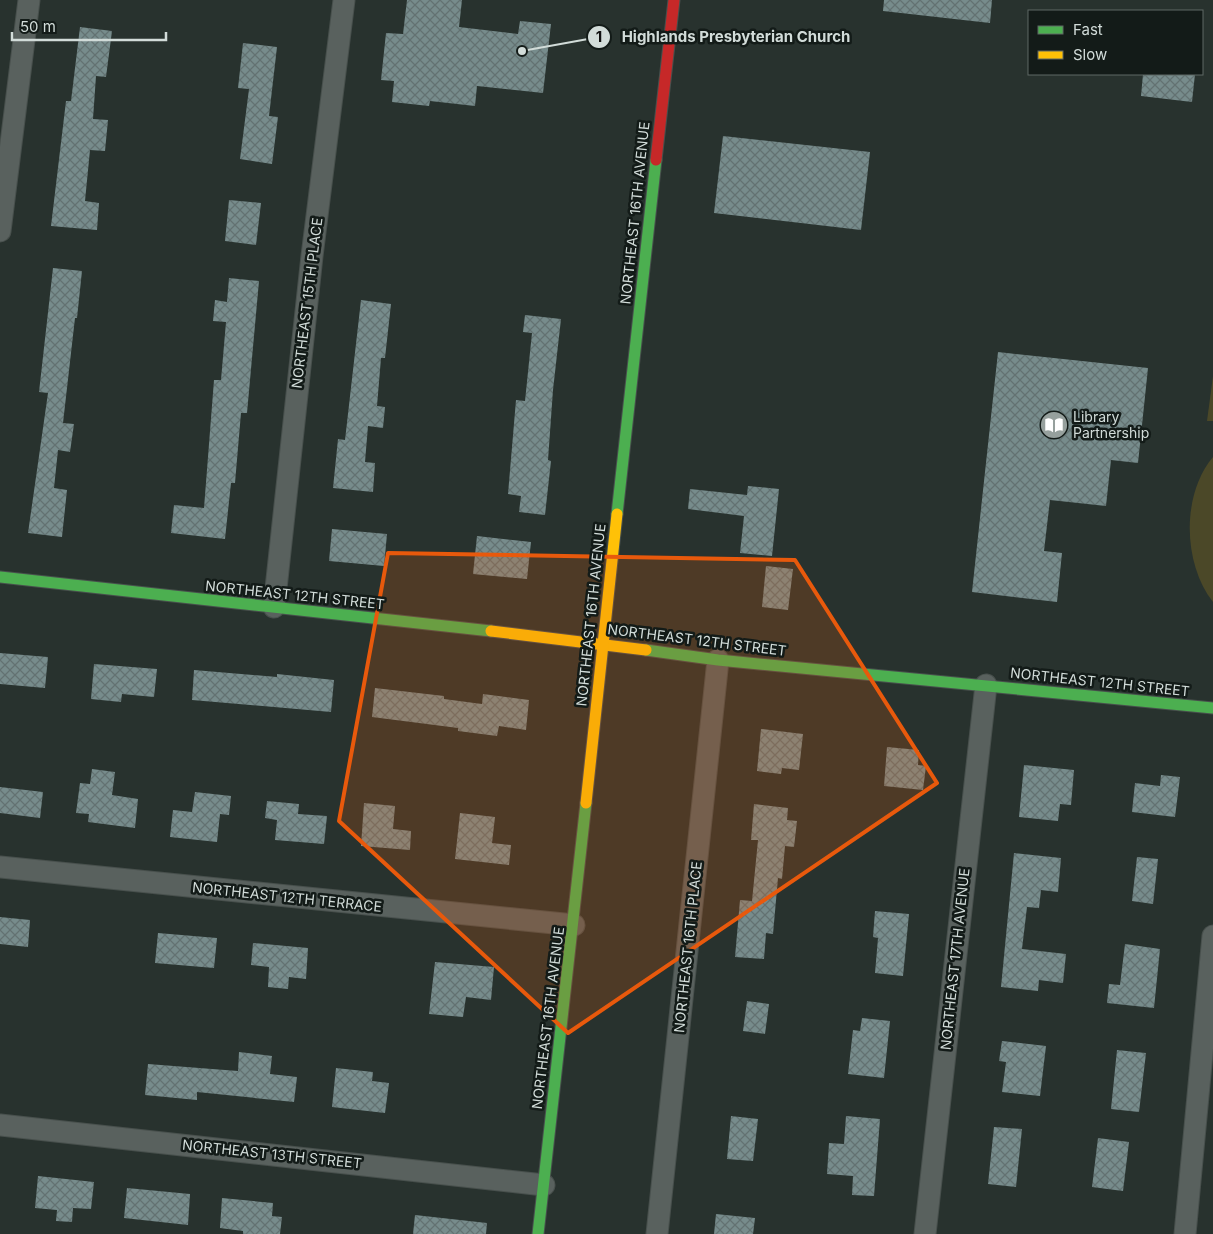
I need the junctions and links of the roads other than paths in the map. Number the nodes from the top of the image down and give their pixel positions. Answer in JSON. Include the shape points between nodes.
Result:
{"nodes":[{"id":1,"x":29,"y":0,"type":"edge"},
{"id":2,"x":344,"y":0,"type":"edge"},
{"id":3,"x":674,"y":0,"type":"edge"},
{"id":4,"x":0,"y":231,"type":"edge"},
{"id":5,"x":0,"y":578,"type":"edge"},
{"id":6,"x":274,"y":607,"type":"junction"},
{"id":7,"x":603,"y":644,"type":"junction"},
{"id":8,"x":718,"y":660,"type":"junction"},
{"id":9,"x":986,"y":685,"type":"junction"},
{"id":10,"x":1213,"y":708,"type":"edge"},
{"id":11,"x":0,"y":867,"type":"edge"},
{"id":12,"x":574,"y":925,"type":"junction"},
{"id":13,"x":1213,"y":936,"type":"edge"},
{"id":14,"x":0,"y":1125,"type":"edge"},
{"id":15,"x":544,"y":1185,"type":"junction"},
{"id":16,"x":538,"y":1234,"type":"edge"},
{"id":17,"x":657,"y":1234,"type":"edge"},
{"id":18,"x":925,"y":1234,"type":"edge"},
{"id":19,"x":1185,"y":1234,"type":"edge"}],
"edges":[{"from":1,"to":4,"type":"street"},
{"from":2,"to":6,"type":"street","name":"NORTHEAST 15TH PLACE"},
{"from":3,"to":7,"type":"street","name":"NORTHEAST 16TH AVENUE"},
{"from":5,"to":6,"type":"street","name":"NORTHEAST 12TH STREET"},
{"from":6,"to":7,"type":"street","name":"NORTHEAST 12TH STREET"},
{"from":7,"to":8,"type":"street","name":"NORTHEAST 12TH STREET"},
{"from":7,"to":12,"type":"street","name":"NORTHEAST 16TH AVENUE"},
{"from":8,"to":9,"type":"street","name":"NORTHEAST 12TH STREET"},
{"from":8,"to":17,"type":"street","name":"NORTHEAST 16TH PLACE"},
{"from":9,"to":10,"type":"street","name":"NORTHEAST 12TH STREET"},
{"from":9,"to":18,"type":"street","name":"NORTHEAST 17TH AVENUE"},
{"from":11,"to":12,"type":"street","name":"NORTHEAST 12TH TERRACE"},
{"from":12,"to":15,"type":"street","name":"NORTHEAST 16TH AVENUE"},
{"from":13,"to":19,"type":"street"},
{"from":14,"to":15,"type":"street","name":"NORTHEAST 13TH STREET"},
{"from":15,"to":16,"type":"street","name":"NORTHEAST 16TH AVENUE"}]}
